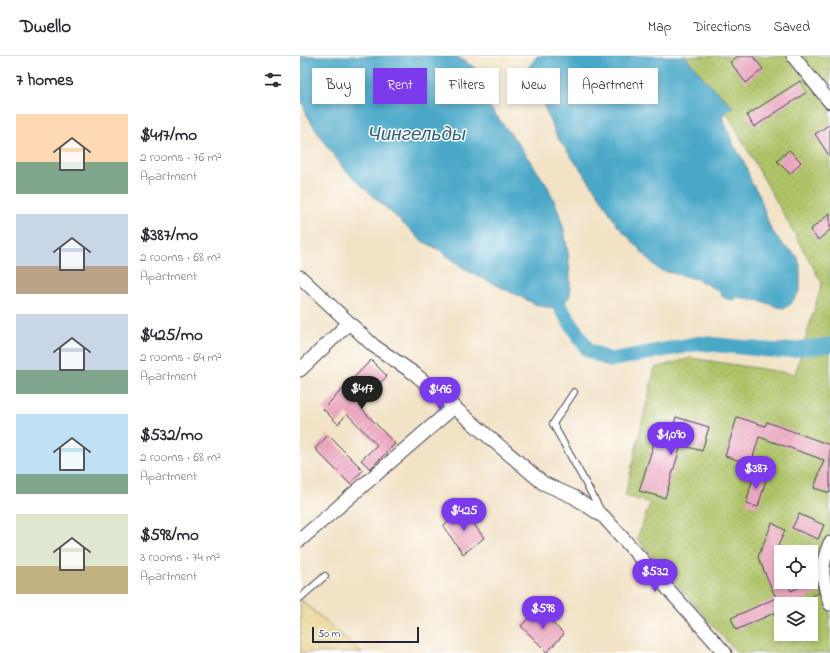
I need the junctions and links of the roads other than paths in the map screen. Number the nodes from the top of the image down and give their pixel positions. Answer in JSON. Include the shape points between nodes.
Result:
{"nodes":[{"id":1,"x":793,"y":56,"type":"edge"},
{"id":2,"x":830,"y":102,"type":"edge"},
{"id":3,"x":300,"y":277,"type":"edge"},
{"id":4,"x":349,"y":323,"type":"junction"},
{"id":5,"x":300,"y":370,"type":"edge"},
{"id":6,"x":574,"y":392,"type":"dead end"},
{"id":7,"x":454,"y":407,"type":"junction"},
{"id":8,"x":604,"y":517,"type":"junction"},
{"id":9,"x":300,"y":540,"type":"edge"},
{"id":10,"x":830,"y":542,"type":"edge"},
{"id":11,"x":325,"y":576,"type":"dead end"},
{"id":12,"x":300,"y":598,"type":"edge"},
{"id":13,"x":830,"y":604,"type":"edge"},
{"id":14,"x":725,"y":653,"type":"edge"}],
"edges":[{"from":1,"to":2,"type":"street"},
{"from":3,"to":4,"type":"street"},
{"from":4,"to":5,"type":"street"},
{"from":4,"to":7,"type":"street","via":[[374,346],[415,374]]},
{"from":6,"to":8,"type":"lane","via":[[552,424]]},
{"from":7,"to":8,"type":"street","via":[[543,483],[574,497]]},
{"from":7,"to":9,"type":"street"},
{"from":8,"to":14,"type":"street"},
{"from":10,"to":13,"type":"street","via":[[824,556],[822,578]]},
{"from":11,"to":12,"type":"lane"}]}
